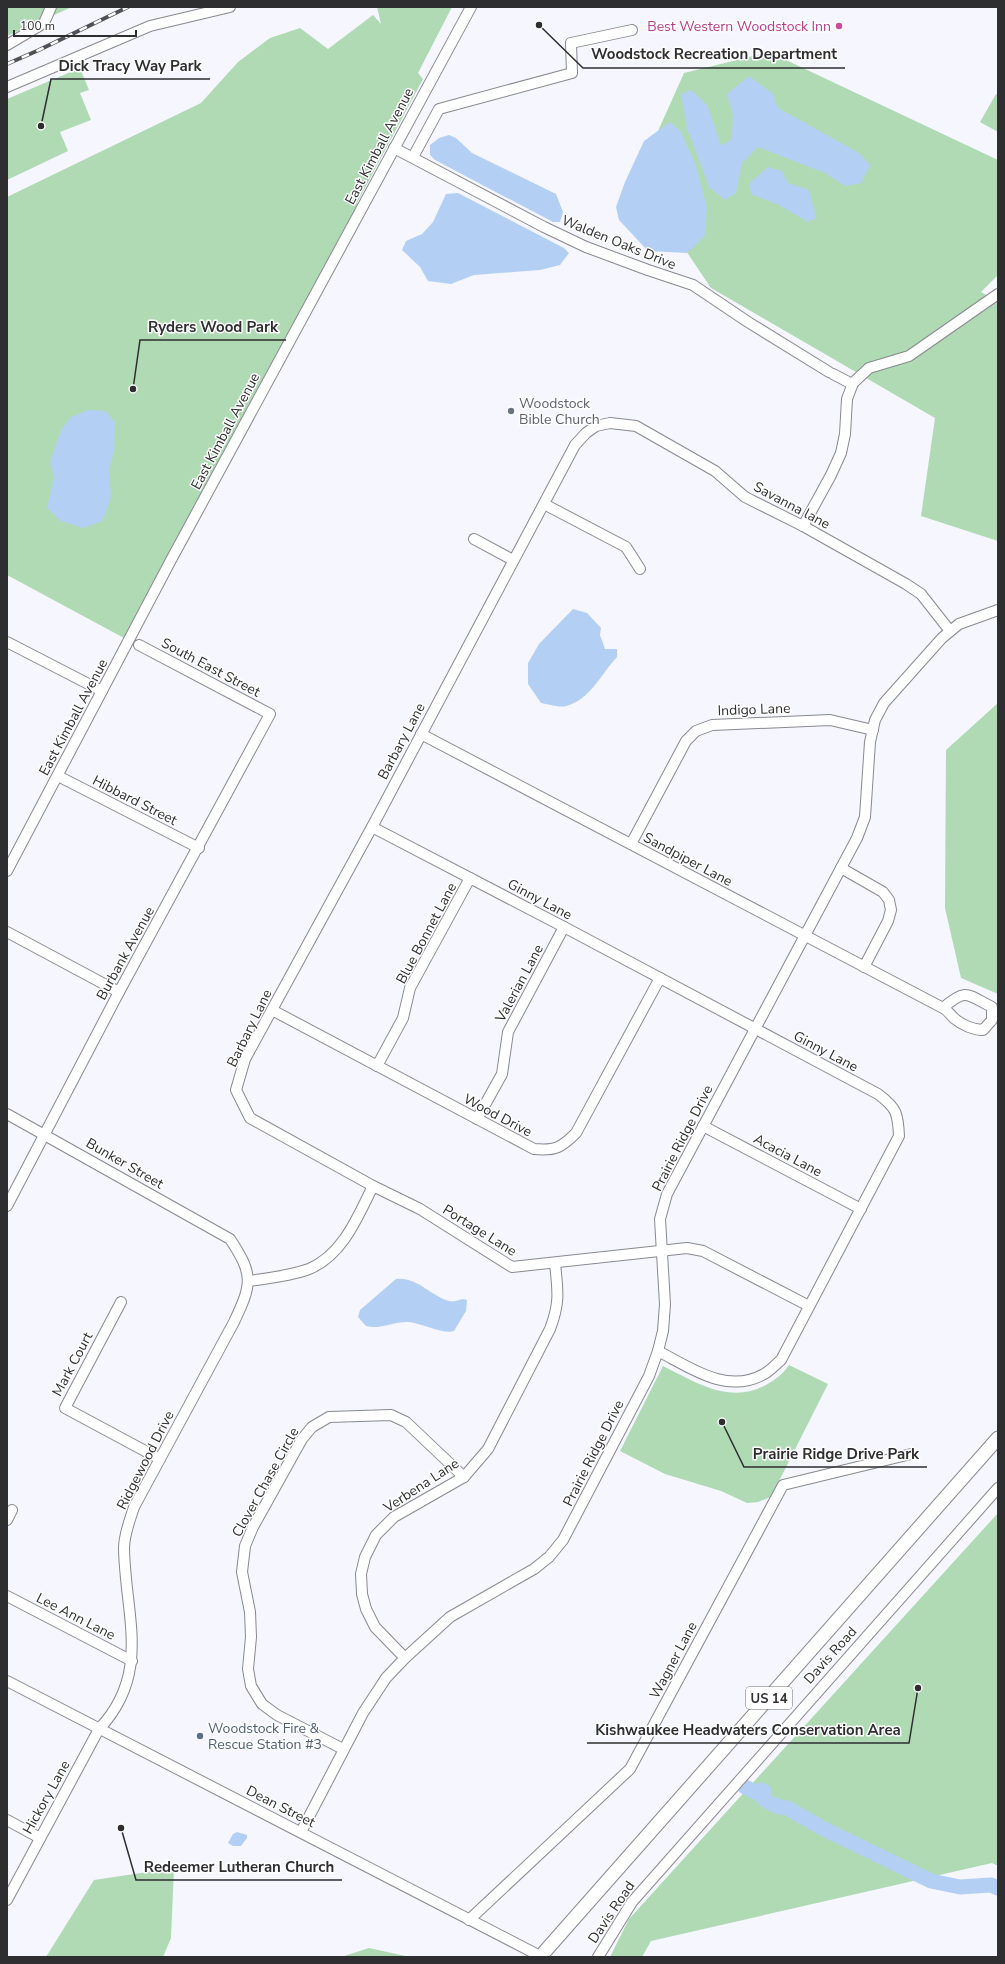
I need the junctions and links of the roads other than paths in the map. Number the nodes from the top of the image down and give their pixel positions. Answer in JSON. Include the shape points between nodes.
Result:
{"nodes":[{"id":1,"x":51,"y":7,"type":"edge"},
{"id":2,"x":230,"y":7,"type":"edge"},
{"id":3,"x":471,"y":7,"type":"edge"},
{"id":4,"x":632,"y":30,"type":"dead end"},
{"id":5,"x":7,"y":45,"type":"edge"},
{"id":6,"x":7,"y":87,"type":"edge"},
{"id":7,"x":394,"y":148,"type":"junction"},
{"id":8,"x":413,"y":157,"type":"junction"},
{"id":9,"x":996,"y":300,"type":"edge"},
{"id":10,"x":852,"y":384,"type":"junction"},
{"id":11,"x":610,"y":422,"type":"joint"},
{"id":12,"x":544,"y":504,"type":"junction"},
{"id":13,"x":803,"y":526,"type":"junction"},
{"id":14,"x":474,"y":539,"type":"dead end"},
{"id":15,"x":513,"y":560,"type":"junction"},
{"id":16,"x":640,"y":569,"type":"dead end"},
{"id":17,"x":998,"y":610,"type":"edge"},
{"id":18,"x":950,"y":631,"type":"junction"},
{"id":19,"x":7,"y":642,"type":"edge"},
{"id":20,"x":139,"y":644,"type":"dead end"},
{"id":21,"x":102,"y":691,"type":"junction"},
{"id":22,"x":270,"y":714,"type":"joint"},
{"id":23,"x":873,"y":730,"type":"junction"},
{"id":24,"x":421,"y":734,"type":"junction"},
{"id":25,"x":58,"y":776,"type":"junction"},
{"id":26,"x":372,"y":827,"type":"junction"},
{"id":27,"x":631,"y":844,"type":"junction"},
{"id":28,"x":199,"y":848,"type":"junction"},
{"id":29,"x":841,"y":868,"type":"junction"},
{"id":30,"x":7,"y":871,"type":"edge"},
{"id":31,"x":470,"y":878,"type":"junction"},
{"id":32,"x":564,"y":927,"type":"junction"},
{"id":33,"x":7,"y":932,"type":"edge"},
{"id":34,"x":804,"y":935,"type":"junction"},
{"id":35,"x":864,"y":967,"type":"junction"},
{"id":36,"x":660,"y":978,"type":"junction"},
{"id":37,"x":119,"y":992,"type":"junction"},
{"id":38,"x":943,"y":1008,"type":"junction"},
{"id":39,"x":272,"y":1010,"type":"junction"},
{"id":40,"x":754,"y":1028,"type":"junction"},
{"id":41,"x":377,"y":1066,"type":"junction"},
{"id":42,"x":236,"y":1090,"type":"joint"},
{"id":43,"x":7,"y":1114,"type":"edge"},
{"id":44,"x":476,"y":1119,"type":"junction"},
{"id":45,"x":703,"y":1126,"type":"junction"},
{"id":46,"x":44,"y":1133,"type":"junction"},
{"id":47,"x":373,"y":1186,"type":"junction"},
{"id":48,"x":7,"y":1206,"type":"edge"},
{"id":49,"x":861,"y":1209,"type":"junction"},
{"id":50,"x":230,"y":1239,"type":"joint"},
{"id":51,"x":661,"y":1251,"type":"junction"},
{"id":52,"x":555,"y":1264,"type":"junction"},
{"id":53,"x":249,"y":1281,"type":"junction"},
{"id":54,"x":121,"y":1302,"type":"dead end"},
{"id":55,"x":809,"y":1306,"type":"junction"},
{"id":56,"x":658,"y":1351,"type":"junction"},
{"id":57,"x":998,"y":1438,"type":"edge"},
{"id":58,"x":911,"y":1454,"type":"dead end"},
{"id":59,"x":160,"y":1459,"type":"junction"},
{"id":60,"x":464,"y":1476,"type":"junction"},
{"id":61,"x":998,"y":1488,"type":"edge"},
{"id":62,"x":12,"y":1510,"type":"dead end"},
{"id":63,"x":7,"y":1520,"type":"edge"},
{"id":64,"x":7,"y":1596,"type":"edge"},
{"id":65,"x":405,"y":1658,"type":"junction"},
{"id":66,"x":132,"y":1661,"type":"junction"},
{"id":67,"x":7,"y":1681,"type":"edge"},
{"id":68,"x":99,"y":1730,"type":"junction"},
{"id":69,"x":343,"y":1750,"type":"junction"},
{"id":70,"x":7,"y":1820,"type":"edge"},
{"id":71,"x":301,"y":1832,"type":"junction"},
{"id":72,"x":40,"y":1838,"type":"junction"},
{"id":73,"x":7,"y":1900,"type":"edge"},
{"id":74,"x":469,"y":1920,"type":"junction"},
{"id":75,"x":541,"y":1957,"type":"edge"},
{"id":76,"x":598,"y":1957,"type":"edge"}],
"edges":[{"from":1,"to":5,"type":"street","via":[[44,23]]},
{"from":2,"to":6,"type":"street","via":[[150,26]]},
{"from":3,"to":7,"type":"street","name":"East Kimball Avenue"},
{"from":4,"to":8,"type":"street","via":[[571,43],[572,73],[439,108]]},
{"from":7,"to":8,"type":"street","name":"Walden Oaks Drive"},
{"from":7,"to":21,"type":"street","name":"East Kimball Avenue"},
{"from":8,"to":10,"type":"street","name":"Walden Oaks Drive","via":[[586,247],[693,285],[748,322]]},
{"from":9,"to":10,"type":"street","via":[[909,356],[869,368]]},
{"from":10,"to":13,"type":"street","via":[[847,399],[846,434],[841,453]]},
{"from":11,"to":12,"type":"street","name":"Barbary Lane","via":[[596,426],[575,445]]},
{"from":11,"to":13,"type":"street","name":"Savanna lane","via":[[636,426],[715,471],[745,497]]},
{"from":12,"to":15,"type":"street","name":"Barbary Lane"},
{"from":12,"to":16,"type":"street","via":[[626,547]]},
{"from":13,"to":18,"type":"street","name":"Savanna lane","via":[[921,594]]},
{"from":14,"to":15,"type":"street"},
{"from":15,"to":24,"type":"street","name":"Barbary Lane"},
{"from":17,"to":18,"type":"street","name":"Prairie Ridge Drive","via":[[959,624]]},
{"from":18,"to":23,"type":"street","name":"Prairie Ridge Drive","via":[[884,703]]},
{"from":19,"to":21,"type":"street"},
{"from":20,"to":22,"type":"street","name":"South East Street"},
{"from":21,"to":25,"type":"street","name":"East Kimball Avenue"},
{"from":22,"to":28,"type":"street","name":"Burbank Avenue"},
{"from":23,"to":27,"type":"street","name":"Indigo Lane","via":[[830,720],[712,725],[696,731],[686,740]]},
{"from":23,"to":29,"type":"street","name":"Prairie Ridge Drive","via":[[865,817]]},
{"from":24,"to":26,"type":"street","name":"Barbary Lane"},
{"from":24,"to":27,"type":"street","name":"Sandpiper Lane"},
{"from":25,"to":28,"type":"street","name":"Hibbard Street"},
{"from":25,"to":30,"type":"street","name":"East Kimball Avenue"},
{"from":26,"to":31,"type":"street","name":"Ginny Lane"},
{"from":26,"to":39,"type":"street","name":"Barbary Lane"},
{"from":27,"to":34,"type":"street","name":"Sandpiper Lane"},
{"from":28,"to":37,"type":"street","name":"Burbank Avenue"},
{"from":29,"to":34,"type":"street","name":"Prairie Ridge Drive"},
{"from":29,"to":35,"type":"street","via":[[883,892],[889,900],[891,910],[888,921]]},
{"from":31,"to":32,"type":"street","name":"Ginny Lane"},
{"from":31,"to":41,"type":"street","name":"Blue Bonnet Lane","via":[[410,988],[403,1018]]},
{"from":32,"to":36,"type":"street","name":"Ginny Lane"},
{"from":32,"to":44,"type":"street","name":"Valerian Lane","via":[[508,1032],[502,1074]]},
{"from":33,"to":37,"type":"street"},
{"from":34,"to":35,"type":"street","name":"Sandpiper Lane"},
{"from":34,"to":40,"type":"street","name":"Prairie Ridge Drive"},
{"from":35,"to":38,"type":"street","name":"Sandpiper Lane"},
{"from":36,"to":40,"type":"street","name":"Ginny Lane"},
{"from":36,"to":44,"type":"street","name":"Wood Drive","via":[[576,1134],[564,1146],[550,1150],[534,1149]]},
{"from":37,"to":46,"type":"street","name":"Burbank Avenue"},
{"from":38,"to":38,"type":"street","name":"Sandpiper Lane","via":[[955,1019],[976,1030],[983,1030],[992,1020],[992,1008],[967,994],[960,994]]},
{"from":39,"to":41,"type":"street","name":"Wood Drive"},
{"from":39,"to":42,"type":"street","name":"Barbary Lane","via":[[246,1059]]},
{"from":40,"to":45,"type":"street","name":"Prairie Ridge Drive"},
{"from":40,"to":49,"type":"street","name":"Ginny Lane","via":[[878,1094],[890,1103],[898,1115],[899,1136]]},
{"from":41,"to":44,"type":"street","name":"Wood Drive"},
{"from":42,"to":47,"type":"street","name":"Portage Lane","via":[[250,1118]]},
{"from":43,"to":46,"type":"street","name":"Bunker Street"},
{"from":45,"to":49,"type":"street","name":"Acacia Lane"},
{"from":45,"to":51,"type":"street","name":"Prairie Ridge Drive","via":[[667,1194],[660,1220]]},
{"from":46,"to":48,"type":"street","name":"Burbank Avenue"},
{"from":46,"to":50,"type":"street","name":"Bunker Street"},
{"from":47,"to":52,"type":"street","name":"Portage Lane","via":[[420,1209],[512,1268]]},
{"from":47,"to":53,"type":"street","via":[[350,1233],[330,1255],[310,1268],[287,1275]]},
{"from":49,"to":55,"type":"street","name":"Ginny Lane"},
{"from":50,"to":53,"type":"street","name":"Ridgewood Drive","via":[[242,1256]]},
{"from":51,"to":52,"type":"street","name":"Portage Lane"},
{"from":51,"to":55,"type":"street","name":"Portage Lane","via":[[687,1248],[703,1251]]},
{"from":51,"to":56,"type":"street","name":"Prairie Ridge Drive","via":[[665,1304]]},
{"from":52,"to":60,"type":"street","name":"Verbena Lane","via":[[559,1296],[550,1329],[488,1449]]},
{"from":53,"to":59,"type":"street","name":"Ridgewood Drive","via":[[245,1300],[234,1322]]},
{"from":54,"to":59,"type":"street","name":"Mark Court","via":[[65,1408]]},
{"from":55,"to":56,"type":"street","name":"Ginny Lane","via":[[781,1360],[765,1374],[750,1380],[730,1383],[711,1378]]},
{"from":56,"to":65,"type":"street","name":"Prairie Ridge Drive","via":[[649,1376],[564,1540],[534,1569],[450,1617]]},
{"from":57,"to":75,"type":"main road","number":"US 14"},
{"from":58,"to":74,"type":"street","name":"Wagner Lane","via":[[784,1485],[630,1769]]},
{"from":59,"to":66,"type":"street","name":"Ridgewood Drive","via":[[134,1507],[124,1547],[133,1634]]},
{"from":60,"to":65,"type":"street","name":"Verbena Lane","via":[[394,1517],[376,1535],[365,1557],[361,1574],[366,1610],[375,1627]]},
{"from":60,"to":69,"type":"street","name":"Clover Chase Circle","via":[[406,1422],[391,1415],[328,1417],[312,1427],[302,1438],[253,1527],[245,1546],[242,1572],[250,1612],[248,1669],[251,1686],[262,1704],[277,1715]]},
{"from":61,"to":76,"type":"street","name":"Davis Road","via":[[632,1902]]},
{"from":62,"to":63,"type":"street"},
{"from":64,"to":66,"type":"street","name":"Lee Ann Lane"},
{"from":65,"to":69,"type":"street","name":"Prairie Ridge Drive","via":[[386,1678],[362,1713]]},
{"from":66,"to":68,"type":"street","name":"Ridgewood Drive","via":[[125,1689],[112,1716]]},
{"from":67,"to":68,"type":"street","name":"Dean Street"},
{"from":68,"to":71,"type":"street","name":"Dean Street"},
{"from":68,"to":72,"type":"street","name":"Hickory Lane"},
{"from":69,"to":71,"type":"street","name":"Prairie Ridge Drive"},
{"from":70,"to":72,"type":"street"},
{"from":71,"to":74,"type":"street","name":"Dean Street"},
{"from":72,"to":73,"type":"street","name":"Hickory Lane"},
{"from":74,"to":75,"type":"street","name":"Dean Street"}]}
